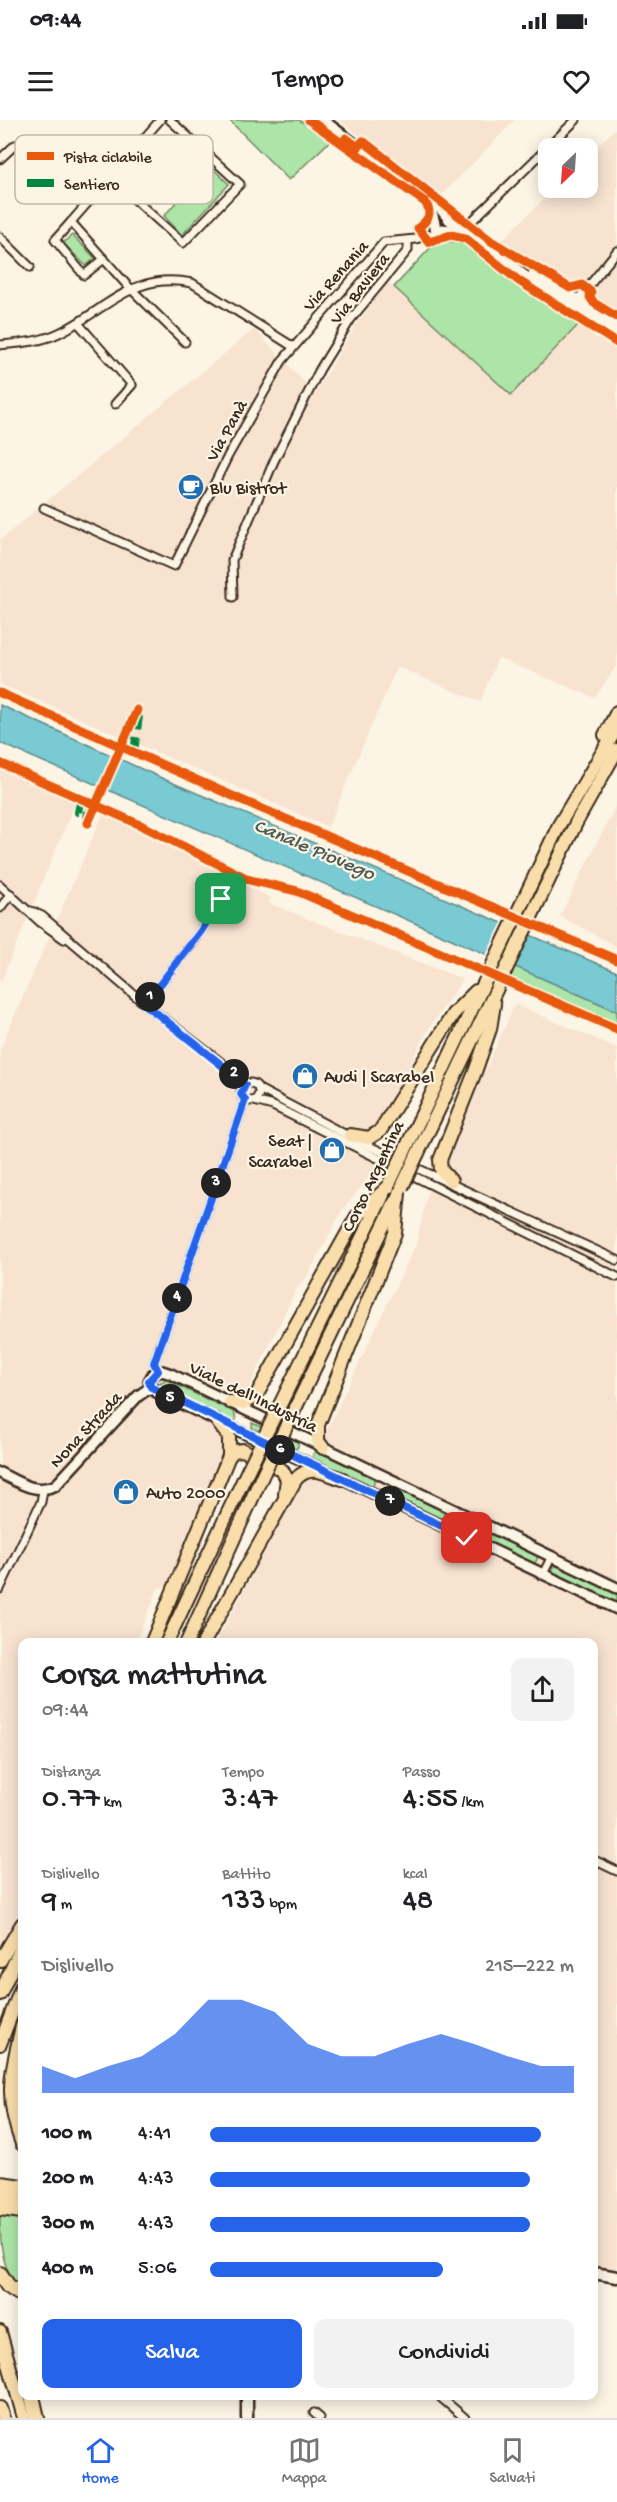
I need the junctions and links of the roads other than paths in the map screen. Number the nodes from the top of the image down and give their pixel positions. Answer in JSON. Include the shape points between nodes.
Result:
{"nodes":[{"id":1,"x":160,"y":120,"type":"edge"},
{"id":2,"x":170,"y":120,"type":"edge"},
{"id":3,"x":322,"y":120,"type":"edge"},
{"id":4,"x":576,"y":120,"type":"edge"},
{"id":5,"x":147,"y":135,"type":"edge"},
{"id":6,"x":186,"y":135,"type":"edge"},
{"id":7,"x":15,"y":145,"type":"dead end"},
{"id":8,"x":0,"y":159,"type":"edge"},
{"id":9,"x":213,"y":159,"type":"edge"},
{"id":10,"x":87,"y":204,"type":"edge"},
{"id":11,"x":140,"y":204,"type":"edge"},
{"id":12,"x":71,"y":222,"type":"junction"},
{"id":13,"x":441,"y":223,"type":"junction"},
{"id":14,"x":467,"y":232,"type":"junction"},
{"id":15,"x":0,"y":237,"type":"edge"},
{"id":16,"x":408,"y":240,"type":"junction"},
{"id":17,"x":617,"y":251,"type":"edge"},
{"id":18,"x":498,"y":255,"type":"junction"},
{"id":19,"x":104,"y":259,"type":"junction"},
{"id":20,"x":30,"y":267,"type":"dead end"},
{"id":21,"x":130,"y":288,"type":"junction"},
{"id":22,"x":578,"y":300,"type":"junction"},
{"id":23,"x":585,"y":314,"type":"junction"},
{"id":24,"x":78,"y":323,"type":"junction"},
{"id":25,"x":617,"y":323,"type":"edge"},
{"id":26,"x":617,"y":333,"type":"edge"},
{"id":27,"x":185,"y":342,"type":"dead end"},
{"id":28,"x":0,"y":345,"type":"edge"},
{"id":29,"x":292,"y":346,"type":"junction"},
{"id":30,"x":115,"y":404,"type":"dead end"},
{"id":31,"x":44,"y":508,"type":"dead end"},
{"id":32,"x":234,"y":597,"type":"dead end"},
{"id":33,"x":617,"y":712,"type":"edge"},
{"id":34,"x":617,"y":728,"type":"edge"},
{"id":35,"x":617,"y":750,"type":"edge"},
{"id":36,"x":617,"y":758,"type":"edge"},
{"id":37,"x":601,"y":776,"type":"junction"},
{"id":38,"x":574,"y":795,"type":"junction"},
{"id":39,"x":236,"y":873,"type":"dead end"},
{"id":40,"x":0,"y":885,"type":"edge"},
{"id":41,"x":11,"y":894,"type":"junction"},
{"id":42,"x":0,"y":908,"type":"edge"},
{"id":43,"x":482,"y":983,"type":"junction"},
{"id":44,"x":497,"y":986,"type":"junction"},
{"id":45,"x":145,"y":1004,"type":"junction"},
{"id":46,"x":245,"y":1085,"type":"junction"},
{"id":47,"x":259,"y":1089,"type":"junction"},
{"id":48,"x":245,"y":1100,"type":"junction"},
{"id":49,"x":254,"y":1101,"type":"junction"},
{"id":50,"x":350,"y":1135,"type":"junction"},
{"id":51,"x":412,"y":1150,"type":"junction"},
{"id":52,"x":450,"y":1181,"type":"junction"},
{"id":53,"x":395,"y":1187,"type":"junction"},
{"id":54,"x":617,"y":1260,"type":"edge"},
{"id":55,"x":605,"y":1270,"type":"junction"},
{"id":56,"x":617,"y":1270,"type":"edge"},
{"id":57,"x":617,"y":1277,"type":"edge"},
{"id":58,"x":158,"y":1371,"type":"junction"},
{"id":59,"x":151,"y":1387,"type":"junction"},
{"id":60,"x":230,"y":1402,"type":"junction"},
{"id":61,"x":216,"y":1420,"type":"junction"},
{"id":62,"x":323,"y":1448,"type":"junction"},
{"id":63,"x":229,"y":1456,"type":"junction"},
{"id":64,"x":0,"y":1473,"type":"edge"},
{"id":65,"x":343,"y":1479,"type":"junction"},
{"id":66,"x":43,"y":1490,"type":"junction"},
{"id":67,"x":285,"y":1495,"type":"junction"},
{"id":68,"x":552,"y":1556,"type":"junction"},
{"id":69,"x":543,"y":1574,"type":"junction"},
{"id":70,"x":617,"y":1588,"type":"edge"},
{"id":71,"x":0,"y":1589,"type":"edge"},
{"id":72,"x":617,"y":1609,"type":"edge"},
{"id":73,"x":154,"y":1638,"type":"edge"},
{"id":74,"x":169,"y":1638,"type":"edge"},
{"id":75,"x":189,"y":1638,"type":"edge"},
{"id":76,"x":206,"y":1638,"type":"edge"},
{"id":77,"x":598,"y":1862,"type":"edge"},
{"id":78,"x":617,"y":1871,"type":"edge"},
{"id":79,"x":18,"y":1931,"type":"edge"},
{"id":80,"x":18,"y":1955,"type":"edge"},
{"id":81,"x":0,"y":1961,"type":"edge"},
{"id":82,"x":0,"y":1994,"type":"edge"},
{"id":83,"x":18,"y":1997,"type":"edge"},
{"id":84,"x":0,"y":2044,"type":"edge"},
{"id":85,"x":18,"y":2045,"type":"edge"},
{"id":86,"x":18,"y":2133,"type":"edge"},
{"id":87,"x":0,"y":2184,"type":"edge"},
{"id":88,"x":18,"y":2186,"type":"edge"},
{"id":89,"x":0,"y":2198,"type":"edge"},
{"id":90,"x":18,"y":2200,"type":"edge"},
{"id":91,"x":0,"y":2208,"type":"edge"},
{"id":92,"x":18,"y":2210,"type":"edge"},
{"id":93,"x":0,"y":2274,"type":"edge"},
{"id":94,"x":598,"y":2274,"type":"edge"},
{"id":95,"x":617,"y":2277,"type":"edge"},
{"id":96,"x":18,"y":2292,"type":"edge"},
{"id":97,"x":0,"y":2332,"type":"edge"},
{"id":98,"x":18,"y":2396,"type":"edge"},
{"id":99,"x":19,"y":2400,"type":"edge"},
{"id":100,"x":33,"y":2400,"type":"edge"},
{"id":101,"x":246,"y":2400,"type":"edge"},
{"id":102,"x":444,"y":2400,"type":"edge"},
{"id":103,"x":0,"y":2408,"type":"edge"},
{"id":104,"x":3,"y":2418,"type":"edge"},
{"id":105,"x":24,"y":2418,"type":"edge"},
{"id":106,"x":37,"y":2418,"type":"edge"},
{"id":107,"x":247,"y":2418,"type":"edge"},
{"id":108,"x":465,"y":2418,"type":"edge"}],
"edges":[{"from":1,"to":5,"type":"street"},
{"from":2,"to":6,"type":"street"},
{"from":3,"to":13,"type":"main road","via":[[428,199]]},
{"from":4,"to":14,"type":"street","via":[[469,224]]},
{"from":7,"to":8,"type":"street"},
{"from":9,"to":11,"type":"street","via":[[240,184],[183,243]]},
{"from":10,"to":12,"type":"street"},
{"from":12,"to":19,"type":"street"},
{"from":12,"to":19,"type":"street","via":[[55,240],[84,275]]},
{"from":13,"to":14,"type":"main road"},
{"from":13,"to":16,"type":"street","name":"Via Baviera"},
{"from":14,"to":18,"type":"main road"},
{"from":15,"to":20,"type":"street"},
{"from":16,"to":29,"type":"street","name":"Via Renania","via":[[384,242]]},
{"from":16,"to":32,"type":"street","name":"Via Baviera","via":[[408,250],[351,319],[320,369],[273,461],[232,560]]},
{"from":17,"to":22,"type":"street"},
{"from":18,"to":22,"type":"main road"},
{"from":18,"to":23,"type":"main road"},
{"from":19,"to":21,"type":"street"},
{"from":21,"to":24,"type":"street"},
{"from":21,"to":27,"type":"street"},
{"from":21,"to":29,"type":"street","via":[[158,281],[192,283]]},
{"from":22,"to":23,"type":"street"},
{"from":22,"to":25,"type":"main road"},
{"from":23,"to":26,"type":"main road"},
{"from":24,"to":28,"type":"street","via":[[44,339]]},
{"from":24,"to":30,"type":"street","via":[[132,385]]},
{"from":29,"to":31,"type":"street","name":"Via Panà","via":[[228,456],[174,566]]},
{"from":33,"to":38,"type":"highway"},
{"from":34,"to":38,"type":"highway","name":"Corso Argentina"},
{"from":35,"to":37,"type":"highway","name":"Corso Argentina"},
{"from":36,"to":37,"type":"highway"},
{"from":37,"to":44,"type":"highway","name":"Corso Argentina"},
{"from":38,"to":43,"type":"highway","name":"Corso Argentina"},
{"from":39,"to":45,"type":"street","via":[[201,931]]},
{"from":40,"to":41,"type":"street"},
{"from":41,"to":42,"type":"street"},
{"from":41,"to":45,"type":"street","via":[[53,933]]},
{"from":43,"to":50,"type":"highway","via":[[453,1014],[380,1131],[369,1138]]},
{"from":43,"to":51,"type":"highway","name":"Corso Argentina"},
{"from":44,"to":51,"type":"highway","name":"Corso Argentina"},
{"from":44,"to":52,"type":"highway","via":[[490,1029],[440,1160],[441,1170]]},
{"from":45,"to":46,"type":"street"},
{"from":46,"to":47,"type":"street","via":[[254,1084]]},
{"from":46,"to":48,"type":"street","via":[[241,1094]]},
{"from":47,"to":49,"type":"street"},
{"from":47,"to":50,"type":"street"},
{"from":48,"to":49,"type":"street"},
{"from":48,"to":58,"type":"street","via":[[154,1363]]},
{"from":49,"to":55,"type":"street","via":[[273,1106]]},
{"from":50,"to":52,"type":"street"},
{"from":51,"to":53,"type":"highway","name":"Corso Argentina","bridge":true},
{"from":52,"to":54,"type":"street"},
{"from":53,"to":60,"type":"highway","via":[[357,1216],[256,1396],[244,1403]]},
{"from":53,"to":62,"type":"highway","via":[[395,1233],[318,1425],[318,1441]]},
{"from":53,"to":74,"type":"highway","name":"Corso Argentina","bridge":true,"via":[[275,1415]]},
{"from":53,"to":75,"type":"highway","name":"Corso Argentina","bridge":true},
{"from":55,"to":56,"type":"street"},
{"from":55,"to":57,"type":"street"},
{"from":58,"to":59,"type":"street","via":[[149,1381]]},
{"from":58,"to":60,"type":"street","name":"Viale dell'Industria"},
{"from":59,"to":61,"type":"street","name":"Viale dell'Industria"},
{"from":59,"to":66,"type":"street","name":"Nona Strada","via":[[138,1396],[56,1485]]},
{"from":60,"to":62,"type":"street","name":"Viale dell'Industria"},
{"from":61,"to":63,"type":"highway","via":[[229,1437]]},
{"from":61,"to":65,"type":"street","name":"Viale dell'Industria"},
{"from":62,"to":68,"type":"street","name":"Viale dell'Industria"},
{"from":63,"to":67,"type":"highway","via":[[243,1450],[282,1470],[287,1479]]},
{"from":63,"to":73,"type":"highway"},
{"from":64,"to":66,"type":"street"},
{"from":65,"to":67,"type":"highway","via":[[319,1471],[303,1472]]},
{"from":65,"to":69,"type":"street","name":"Viale dell'Industria"},
{"from":66,"to":71,"type":"street","name":"Nona Strada"},
{"from":67,"to":76,"type":"highway"},
{"from":68,"to":69,"type":"street"},
{"from":68,"to":70,"type":"street","name":"Viale dell'Industria"},
{"from":69,"to":72,"type":"street","name":"Viale dell'Industria"},
{"from":77,"to":78,"type":"street"},
{"from":79,"to":81,"type":"highway"},
{"from":80,"to":82,"type":"highway"},
{"from":83,"to":84,"type":"highway"},
{"from":85,"to":86,"type":"highway","via":[[9,2089]]},
{"from":87,"to":88,"type":"highway"},
{"from":89,"to":90,"type":"highway"},
{"from":91,"to":92,"type":"highway"},
{"from":93,"to":96,"type":"highway"},
{"from":94,"to":95,"type":"main road"},
{"from":97,"to":98,"type":"highway"},
{"from":99,"to":105,"type":"highway"},
{"from":100,"to":106,"type":"highway"},
{"from":101,"to":107,"type":"main road"},
{"from":102,"to":108,"type":"street"},
{"from":103,"to":104,"type":"highway"}]}
